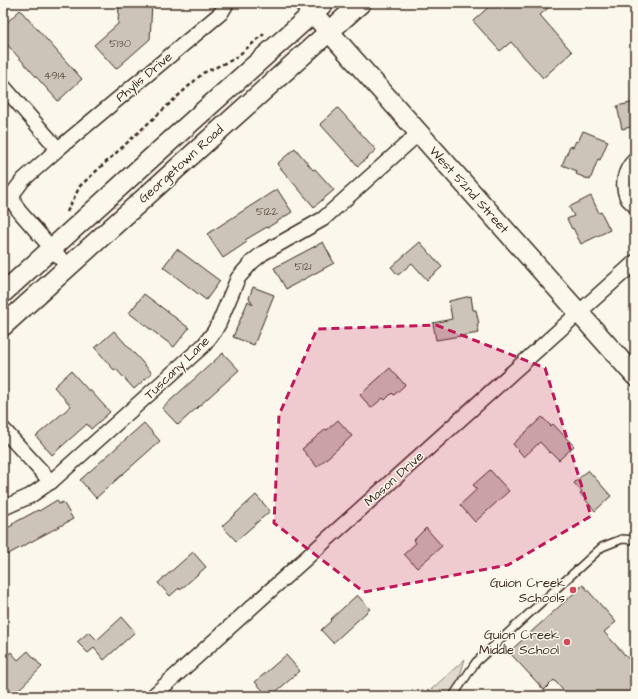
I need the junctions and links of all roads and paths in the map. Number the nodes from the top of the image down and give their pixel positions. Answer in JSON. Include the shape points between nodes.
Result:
{"nodes":[{"id":1,"x":227,"y":3,"type":"edge"},
{"id":2,"x":361,"y":3,"type":"edge"},
{"id":3,"x":314,"y":6,"type":"edge"},
{"id":4,"x":329,"y":32,"type":"junction"},
{"id":5,"x":265,"y":33,"type":"dead end"},
{"id":6,"x":3,"y":86,"type":"edge"},
{"id":7,"x":419,"y":133,"type":"junction"},
{"id":8,"x":58,"y":149,"type":"junction"},
{"id":9,"x":635,"y":160,"type":"edge"},
{"id":10,"x":635,"y":206,"type":"edge"},
{"id":11,"x":66,"y":214,"type":"dead end"},
{"id":12,"x":51,"y":249,"type":"junction"},
{"id":13,"x":635,"y":262,"type":"edge"},
{"id":14,"x":68,"y":267,"type":"junction"},
{"id":15,"x":3,"y":293,"type":"edge"},
{"id":16,"x":578,"y":312,"type":"junction"},
{"id":17,"x":3,"y":326,"type":"edge"},
{"id":18,"x":635,"y":376,"type":"edge"},
{"id":19,"x":3,"y":429,"type":"edge"},
{"id":20,"x":51,"y":482,"type":"junction"},
{"id":21,"x":3,"y":508,"type":"edge"},
{"id":22,"x":635,"y":540,"type":"edge"},
{"id":23,"x":153,"y":696,"type":"edge"},
{"id":24,"x":453,"y":696,"type":"edge"}],
"edges":[{"from":1,"to":8,"type":"street","name":"Phylis Drive","via":[[221,13]]},
{"from":2,"to":4,"type":"main road","name":"Georgetown Road"},
{"from":3,"to":4,"type":"main road","name":"West 52nd Street"},
{"from":3,"to":12,"type":"main road","name":"Georgetown Road"},
{"from":4,"to":7,"type":"main road","name":"West 52nd Street"},
{"from":4,"to":14,"type":"main road","name":"Georgetown Road"},
{"from":5,"to":11,"type":"path","via":[[234,58],[202,73],[80,186]]},
{"from":6,"to":8,"type":"street"},
{"from":7,"to":16,"type":"main road","name":"West 52nd Street"},
{"from":7,"to":20,"type":"street","name":"Tuscany Lane","via":[[323,219],[252,262],[238,278],[219,323],[204,345]]},
{"from":8,"to":12,"type":"street","name":"Phylis Drive","via":[[23,180],[13,197],[19,211]]},
{"from":9,"to":10,"type":"street","via":[[628,168],[624,180],[628,199]]},
{"from":12,"to":14,"type":"street"},
{"from":12,"to":15,"type":"main road","name":"Georgetown Road"},
{"from":13,"to":16,"type":"street","name":"Mason Drive"},
{"from":14,"to":17,"type":"main road","name":"Georgetown Road"},
{"from":16,"to":18,"type":"main road","name":"West 52nd Street"},
{"from":16,"to":23,"type":"street","name":"Mason Drive"},
{"from":19,"to":20,"type":"street"},
{"from":20,"to":21,"type":"street","name":"Tuscany Lane","via":[[30,496]]},
{"from":22,"to":24,"type":"lane","via":[[622,539],[602,547],[476,662]]}]}
